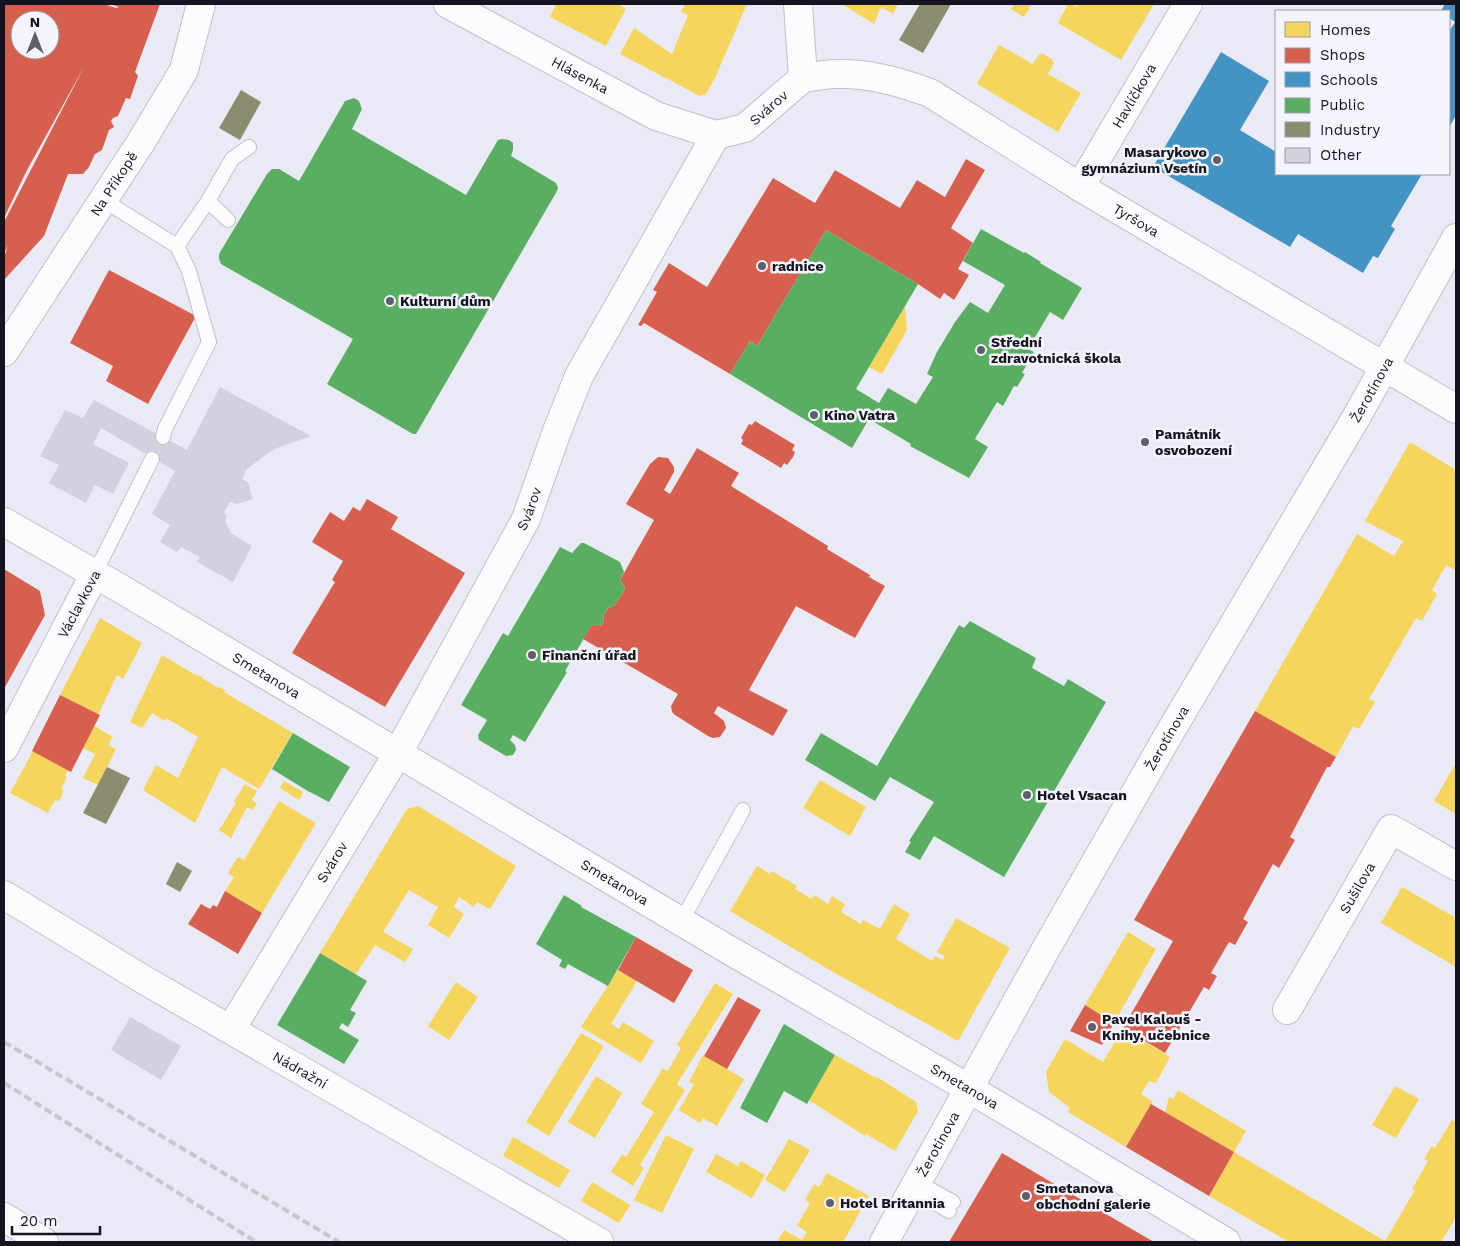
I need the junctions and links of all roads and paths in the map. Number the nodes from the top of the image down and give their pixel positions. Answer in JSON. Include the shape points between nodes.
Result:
{"nodes":[{"id":1,"x":201,"y":4,"type":"edge"},
{"id":2,"x":448,"y":4,"type":"edge"},
{"id":3,"x":798,"y":4,"type":"edge"},
{"id":4,"x":1188,"y":4,"type":"edge"},
{"id":5,"x":803,"y":78,"type":"junction"},
{"id":6,"x":716,"y":135,"type":"junction"},
{"id":7,"x":249,"y":147,"type":"dead end"},
{"id":8,"x":1080,"y":187,"type":"junction"},
{"id":9,"x":103,"y":200,"type":"junction"},
{"id":10,"x":208,"y":201,"type":"junction"},
{"id":11,"x":228,"y":220,"type":"dead end"},
{"id":12,"x":1456,"y":238,"type":"edge"},
{"id":13,"x":177,"y":246,"type":"junction"},
{"id":14,"x":4,"y":352,"type":"edge"},
{"id":15,"x":1385,"y":368,"type":"junction"},
{"id":16,"x":1456,"y":409,"type":"edge"},
{"id":17,"x":163,"y":437,"type":"dead end"},
{"id":18,"x":152,"y":459,"type":"dead end"},
{"id":19,"x":4,"y":522,"type":"edge"},
{"id":20,"x":95,"y":574,"type":"junction"},
{"id":21,"x":4,"y":748,"type":"edge"},
{"id":22,"x":398,"y":753,"type":"junction"},
{"id":23,"x":742,"y":810,"type":"dead end"},
{"id":24,"x":1456,"y":866,"type":"edge"},
{"id":25,"x":4,"y":895,"type":"edge"},
{"id":26,"x":681,"y":922,"type":"junction"},
{"id":27,"x":1288,"y":1010,"type":"dead end"},
{"id":28,"x":232,"y":1029,"type":"junction"},
{"id":29,"x":970,"y":1088,"type":"junction"},
{"id":30,"x":915,"y":1186,"type":"junction"},
{"id":31,"x":951,"y":1206,"type":"dead end"},
{"id":32,"x":4,"y":1218,"type":"edge"},
{"id":33,"x":44,"y":1242,"type":"edge"},
{"id":34,"x":599,"y":1242,"type":"edge"},
{"id":35,"x":884,"y":1242,"type":"edge"},
{"id":36,"x":1226,"y":1242,"type":"edge"}],
"edges":[{"from":1,"to":9,"type":"street","name":"Na Příkopě","via":[[184,70]]},
{"from":2,"to":6,"type":"street","name":"Hlásenka","via":[[656,116]]},
{"from":3,"to":5,"type":"street"},
{"from":4,"to":8,"type":"street","name":"Havlíčkova"},
{"from":5,"to":6,"type":"street","name":"Svárov","via":[[745,128]]},
{"from":5,"to":8,"type":"street","name":"Tyršova","via":[[839,74],[874,76],[930,93]]},
{"from":6,"to":22,"type":"street","name":"Svárov","via":[[578,376],[526,519]]},
{"from":7,"to":10,"type":"lane","via":[[232,159]]},
{"from":8,"to":15,"type":"street","name":"Tyršova"},
{"from":9,"to":13,"type":"lane"},
{"from":9,"to":14,"type":"street","name":"Na Příkopě"},
{"from":10,"to":11,"type":"lane"},
{"from":10,"to":13,"type":"lane"},
{"from":12,"to":15,"type":"street","name":"Žerotínova"},
{"from":13,"to":17,"type":"lane","via":[[189,271],[209,342],[164,429]]},
{"from":15,"to":16,"type":"street","name":"Tyršova"},
{"from":15,"to":29,"type":"street","name":"Žerotínova","via":[[1169,734]]},
{"from":18,"to":20,"type":"lane","name":"Václavkova"},
{"from":19,"to":20,"type":"street","name":"Smetanova"},
{"from":20,"to":21,"type":"street","name":"Václavkova"},
{"from":20,"to":22,"type":"street","name":"Smetanova"},
{"from":22,"to":26,"type":"street","name":"Smetanova"},
{"from":22,"to":28,"type":"street","name":"Svárov"},
{"from":23,"to":26,"type":"lane"},
{"from":24,"to":27,"type":"street","name":"Sušilova","via":[[1391,829]]},
{"from":25,"to":28,"type":"street","name":"Nádražní"},
{"from":26,"to":29,"type":"street","name":"Smetanova"},
{"from":28,"to":34,"type":"street","name":"Nádražní"},
{"from":29,"to":30,"type":"street","name":"Žerotínova"},
{"from":29,"to":36,"type":"street","name":"Smetanova"},
{"from":30,"to":31,"type":"lane"},
{"from":30,"to":35,"type":"street","name":"Žerotínova"},
{"from":32,"to":33,"type":"street"}]}
